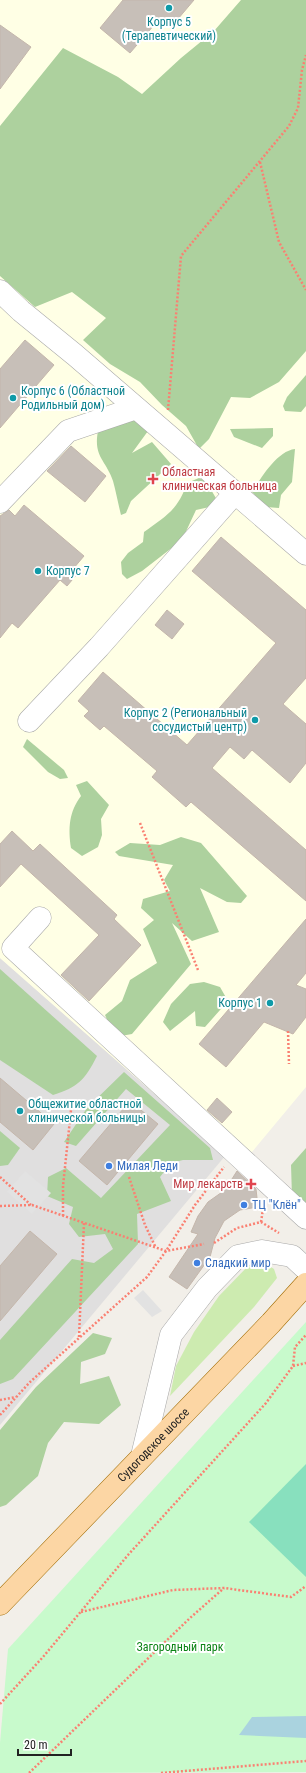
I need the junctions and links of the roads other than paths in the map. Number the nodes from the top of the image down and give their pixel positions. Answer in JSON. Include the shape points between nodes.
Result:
{"nodes":[{"id":1,"x":0,"y":291,"type":"edge"},
{"id":2,"x":136,"y":408,"type":"junction"},
{"id":3,"x":235,"y":493,"type":"junction"},
{"id":4,"x":0,"y":502,"type":"edge"},
{"id":5,"x":306,"y":554,"type":"edge"},
{"id":6,"x":29,"y":721,"type":"dead end"},
{"id":7,"x":40,"y":918,"type":"dead end"},
{"id":8,"x":306,"y":1218,"type":"edge"},
{"id":9,"x":306,"y":1269,"type":"edge"},
{"id":10,"x":306,"y":1284,"type":"edge"},
{"id":11,"x":142,"y":1456,"type":"junction"},
{"id":12,"x":0,"y":1604,"type":"edge"}],
"edges":[{"from":1,"to":2,"type":"lane"},
{"from":2,"to":3,"type":"lane"},
{"from":2,"to":4,"type":"lane","via":[[68,431]]},
{"from":3,"to":5,"type":"lane"},
{"from":3,"to":6,"type":"lane","via":[[99,647]]},
{"from":7,"to":8,"type":"lane","via":[[13,948]]},
{"from":9,"to":11,"type":"lane","via":[[292,1256],[262,1251],[238,1256],[207,1288],[171,1335]]},
{"from":10,"to":11,"type":"main road","name":"Судогодское шоссе","via":[[266,1329]]},
{"from":11,"to":12,"type":"main road","name":"Судогодское шоссе"}]}
